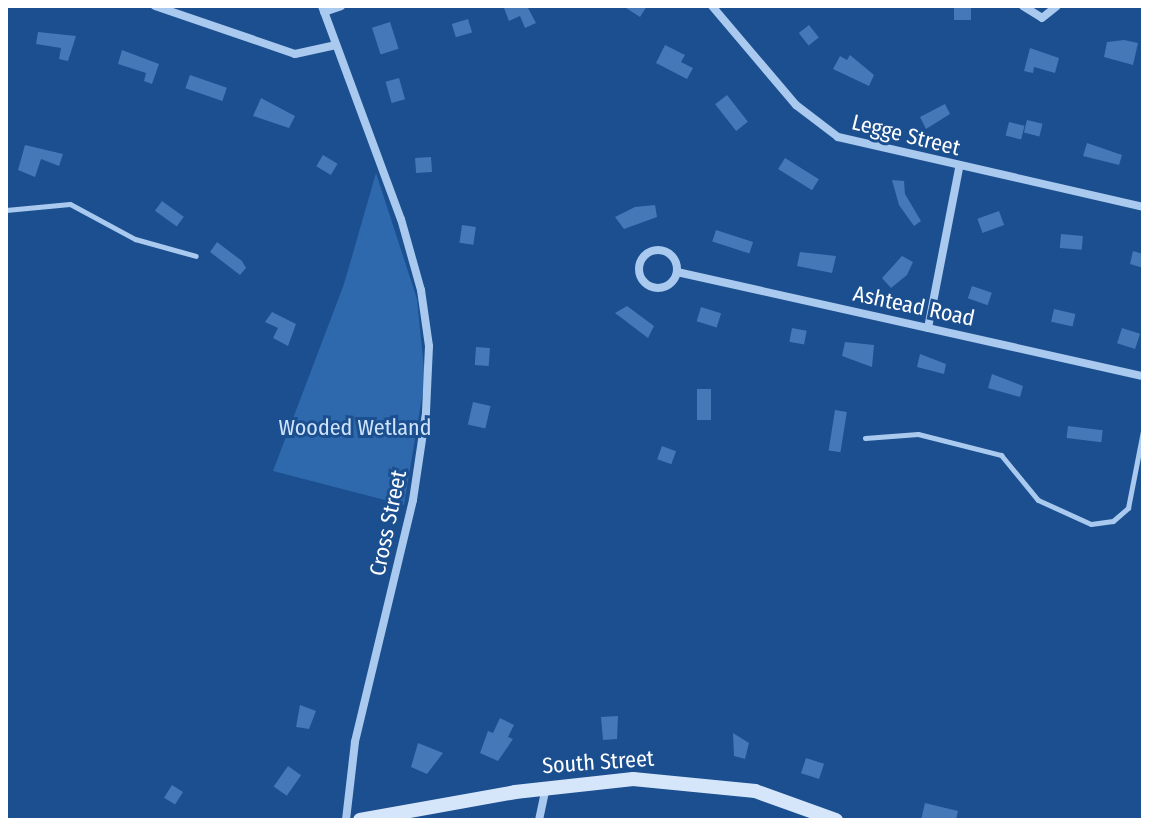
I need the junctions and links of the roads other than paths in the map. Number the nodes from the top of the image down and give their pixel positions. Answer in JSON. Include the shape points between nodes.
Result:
{"nodes":[{"id":1,"x":155,"y":6,"type":"edge"},
{"id":2,"x":341,"y":6,"type":"edge"},
{"id":3,"x":712,"y":6,"type":"edge"},
{"id":4,"x":1023,"y":6,"type":"edge"},
{"id":5,"x":1057,"y":6,"type":"edge"},
{"id":6,"x":323,"y":9,"type":"edge"},
{"id":7,"x":336,"y":45,"type":"junction"},
{"id":8,"x":959,"y":168,"type":"junction"},
{"id":9,"x":1143,"y":207,"type":"edge"},
{"id":10,"x":6,"y":210,"type":"edge"},
{"id":11,"x":196,"y":256,"type":"dead end"},
{"id":12,"x":677,"y":272,"type":"junction"},
{"id":13,"x":928,"y":328,"type":"junction"},
{"id":14,"x":1143,"y":376,"type":"edge"},
{"id":15,"x":1143,"y":431,"type":"edge"},
{"id":16,"x":865,"y":438,"type":"dead end"},
{"id":17,"x":547,"y":787,"type":"junction"},
{"id":18,"x":346,"y":820,"type":"edge"},
{"id":19,"x":360,"y":820,"type":"edge"},
{"id":20,"x":539,"y":820,"type":"edge"},
{"id":21,"x":836,"y":820,"type":"edge"}],
"edges":[{"from":1,"to":7,"type":"street","via":[[295,54]]},
{"from":2,"to":6,"type":"street"},
{"from":3,"to":8,"type":"street","name":"Legge Street","via":[[821,127],[870,148]]},
{"from":4,"to":5,"type":"street","via":[[1042,18]]},
{"from":6,"to":7,"type":"street","name":"Cross Street"},
{"from":7,"to":18,"type":"street","name":"Cross Street","via":[[411,253],[426,318],[429,373],[413,500],[355,742]]},
{"from":8,"to":9,"type":"street","name":"Legge Street"},
{"from":8,"to":13,"type":"street"},
{"from":10,"to":11,"type":"lane","via":[[70,204],[135,239]]},
{"from":12,"to":12,"type":"street","name":"Ashtead Road","via":[[659,288],[645,283],[638,269],[646,253],[660,249],[673,257]]},
{"from":12,"to":13,"type":"street","name":"Ashtead Road"},
{"from":13,"to":14,"type":"street","name":"Ashtead Road"},
{"from":15,"to":16,"type":"lane","via":[[1128,508],[1113,521],[1091,524],[1038,500],[1001,455],[918,434]]},
{"from":17,"to":19,"type":"street","name":"South Street"},
{"from":17,"to":20,"type":"street"},
{"from":17,"to":21,"type":"street","name":"South Street","via":[[615,779],[707,783],[771,795]]}]}
